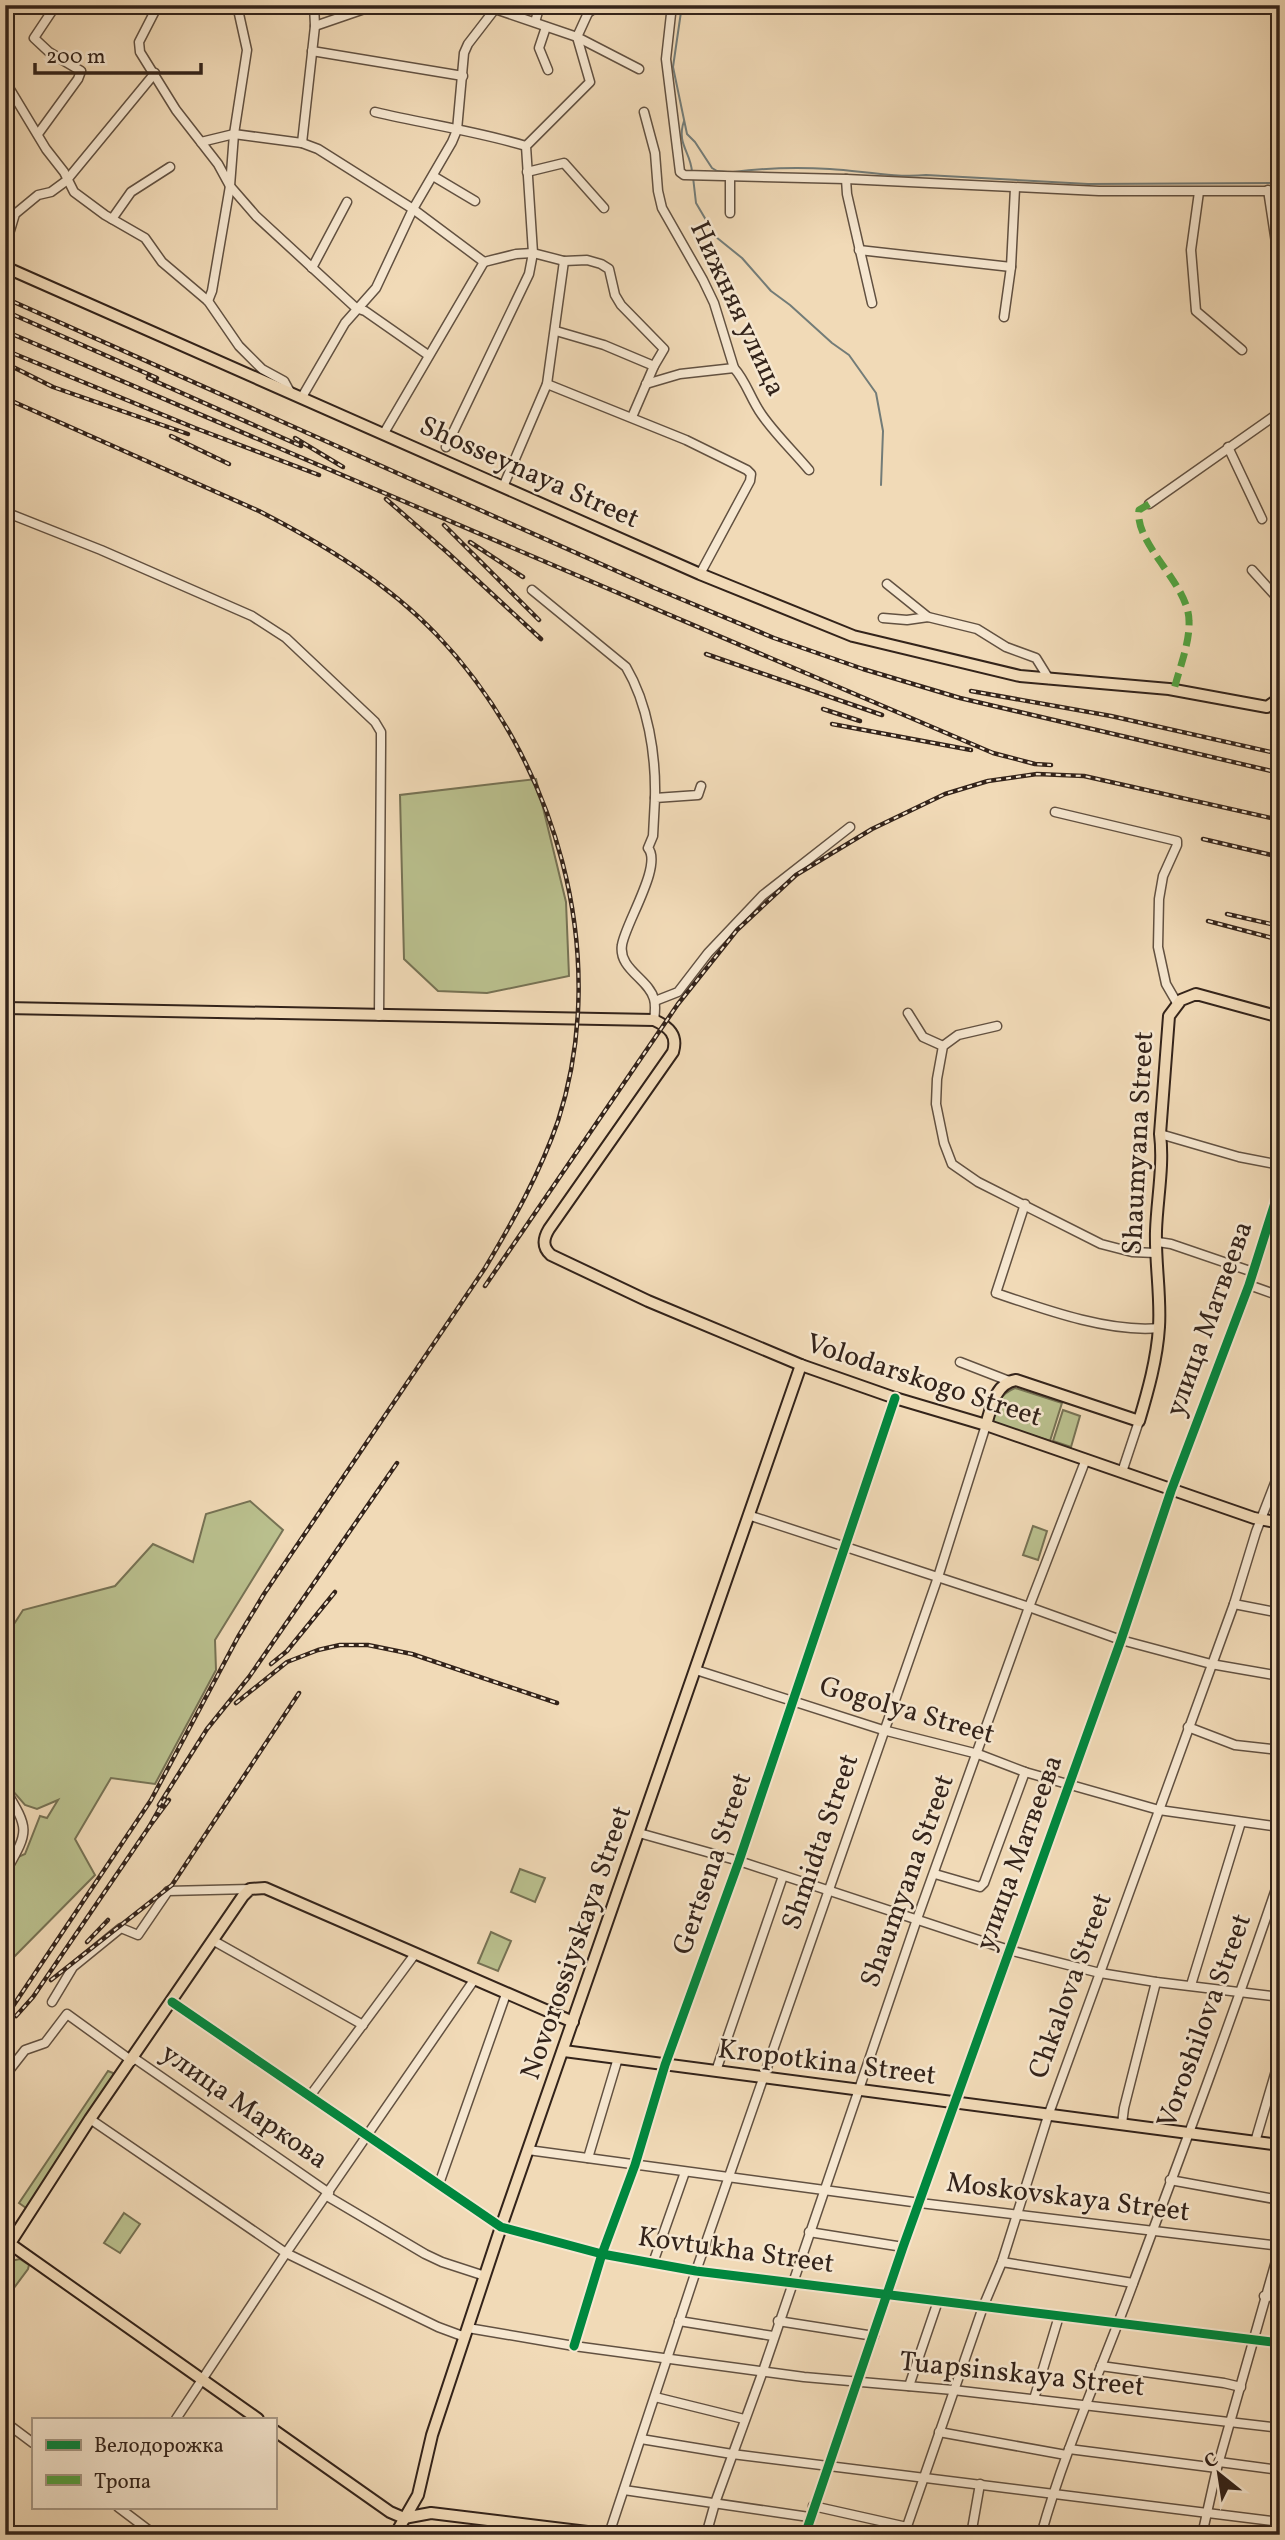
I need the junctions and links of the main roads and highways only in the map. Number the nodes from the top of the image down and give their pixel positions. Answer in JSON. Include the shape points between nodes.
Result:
{"nodes":[{"id":1,"x":5,"y":267,"type":"edge"},
{"id":2,"x":1280,"y":698,"type":"edge"},
{"id":3,"x":5,"y":1008,"type":"edge"},
{"id":4,"x":1280,"y":1017,"type":"edge"},
{"id":5,"x":801,"y":1365,"type":"junction"},
{"id":6,"x":1009,"y":1381,"type":"joint"},
{"id":7,"x":1139,"y":1421,"type":"joint"},
{"id":8,"x":985,"y":1425,"type":"junction"},
{"id":9,"x":1280,"y":1523,"type":"edge"},
{"id":10,"x":573,"y":2022,"type":"junction"},
{"id":11,"x":564,"y":2051,"type":"junction"},
{"id":12,"x":1280,"y":2145,"type":"edge"},
{"id":13,"x":5,"y":2212,"type":"edge"},
{"id":14,"x":6,"y":2243,"type":"edge"},
{"id":15,"x":257,"y":2418,"type":"edge"},
{"id":16,"x":276,"y":2432,"type":"edge"},
{"id":17,"x":404,"y":2518,"type":"junction"},
{"id":18,"x":537,"y":2530,"type":"edge"},
{"id":19,"x":395,"y":2535,"type":"edge"},
{"id":20,"x":611,"y":2535,"type":"edge"}],
"edges":[{"from":1,"to":2,"type":"main road","name":"Shosseynaya Street","via":[[701,574],[853,636],[1020,676],[1169,689],[1267,707]]},
{"from":3,"to":5,"type":"main road","name":"Volodarskogo Street","via":[[654,1020],[675,1037],[673,1052],[545,1235],[547,1251]]},
{"from":4,"to":7,"type":"main road","name":"Shaumyana Street","via":[[1196,994],[1177,1003],[1167,1023],[1160,1134],[1158,1328]]},
{"from":5,"to":8,"type":"main road","name":"Volodarskogo Street"},
{"from":5,"to":10,"type":"main road","name":"Novorossiyskaya Street"},
{"from":6,"to":7,"type":"main road","name":"Volodarskogo Street","via":[[1031,1384]]},
{"from":6,"to":8,"type":"main road","name":"Shmidta Street","via":[[995,1395]]},
{"from":8,"to":9,"type":"main road","name":"Volodarskogo Street","via":[[1171,1491]]},
{"from":10,"to":11,"type":"main road","name":"Novorossiyskaya Street"},
{"from":10,"to":14,"type":"main road","name":"улица Маркова","via":[[265,1888],[250,1889]]},
{"from":11,"to":12,"type":"main road","name":"Kropotkina Street"},
{"from":11,"to":17,"type":"main road","name":"Novorossiyskaya Street","via":[[432,2435],[418,2496]]},
{"from":13,"to":14,"type":"main road","via":[[9,2227]]},
{"from":14,"to":15,"type":"main road"},
{"from":16,"to":17,"type":"main road"},
{"from":17,"to":18,"type":"main road","via":[[432,2513]]},
{"from":17,"to":19,"type":"main road","name":"Novorossiyskaya Street"},
{"from":18,"to":20,"type":"main road"}]}
